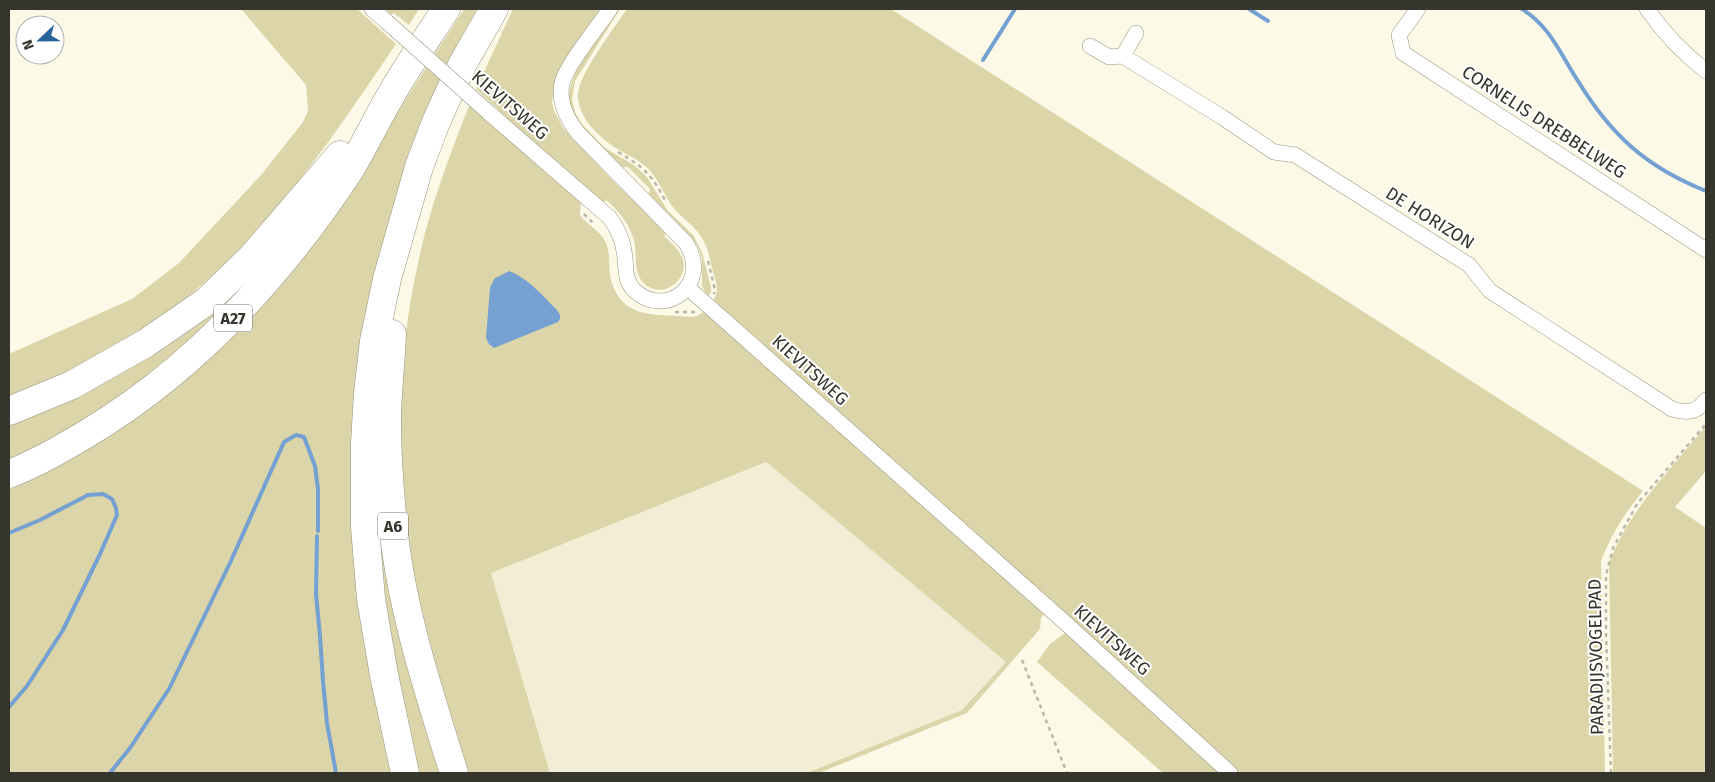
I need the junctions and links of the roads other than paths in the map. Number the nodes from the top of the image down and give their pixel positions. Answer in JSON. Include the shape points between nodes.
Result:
{"nodes":[{"id":1,"x":372,"y":9,"type":"edge"},
{"id":2,"x":446,"y":9,"type":"edge"},
{"id":3,"x":494,"y":9,"type":"edge"},
{"id":4,"x":610,"y":9,"type":"edge"},
{"id":5,"x":1418,"y":9,"type":"edge"},
{"id":6,"x":1647,"y":9,"type":"edge"},
{"id":7,"x":1136,"y":33,"type":"dead end"},
{"id":8,"x":1090,"y":46,"type":"dead end"},
{"id":9,"x":1123,"y":56,"type":"junction"},
{"id":10,"x":1706,"y":71,"type":"edge"},
{"id":11,"x":391,"y":94,"type":"junction"},
{"id":12,"x":1706,"y":250,"type":"edge"},
{"id":13,"x":389,"y":272,"type":"junction"},
{"id":14,"x":688,"y":287,"type":"junction"},
{"id":15,"x":1706,"y":400,"type":"edge"},
{"id":16,"x":9,"y":411,"type":"edge"},
{"id":17,"x":9,"y":474,"type":"edge"},
{"id":18,"x":405,"y":773,"type":"edge"},
{"id":19,"x":454,"y":773,"type":"edge"},
{"id":20,"x":1230,"y":773,"type":"edge"}],
"edges":[{"from":1,"to":14,"type":"street","name":"KIEVITSWEG","bridge":true,"via":[[609,217],[620,235],[625,273],[633,289],[649,299],[665,300]]},
{"from":2,"to":11,"type":"highway","number":"A27"},
{"from":3,"to":13,"type":"highway","via":[[436,122],[419,167]]},
{"from":4,"to":14,"type":"street","via":[[572,64],[562,82],[561,97],[570,122],[578,133],[686,242],[694,262]]},
{"from":5,"to":12,"type":"street","name":"CORNELIS DREBBELWEG","via":[[1399,34],[1403,52]]},
{"from":6,"to":10,"type":"street","via":[[1691,60]]},
{"from":7,"to":9,"type":"street"},
{"from":8,"to":9,"type":"street","name":"DE HORIZON","via":[[1109,57]]},
{"from":9,"to":15,"type":"street","name":"DE HORIZON","via":[[1274,152],[1295,155],[1469,265],[1490,291],[1672,409],[1686,413],[1700,407]]},
{"from":11,"to":16,"type":"highway","number":"A27","via":[[259,250],[207,300],[146,343],[72,385]]},
{"from":11,"to":17,"type":"highway","number":"A27","via":[[350,170],[296,246],[204,347],[164,382],[111,419]]},
{"from":13,"to":18,"type":"highway","number":"A6","via":[[374,340],[368,393],[365,527],[377,637]]},
{"from":13,"to":19,"type":"highway","number":"A6","via":[[392,335],[388,438],[394,537],[413,633]]},
{"from":14,"to":20,"type":"street","name":"KIEVITSWEG"}]}
